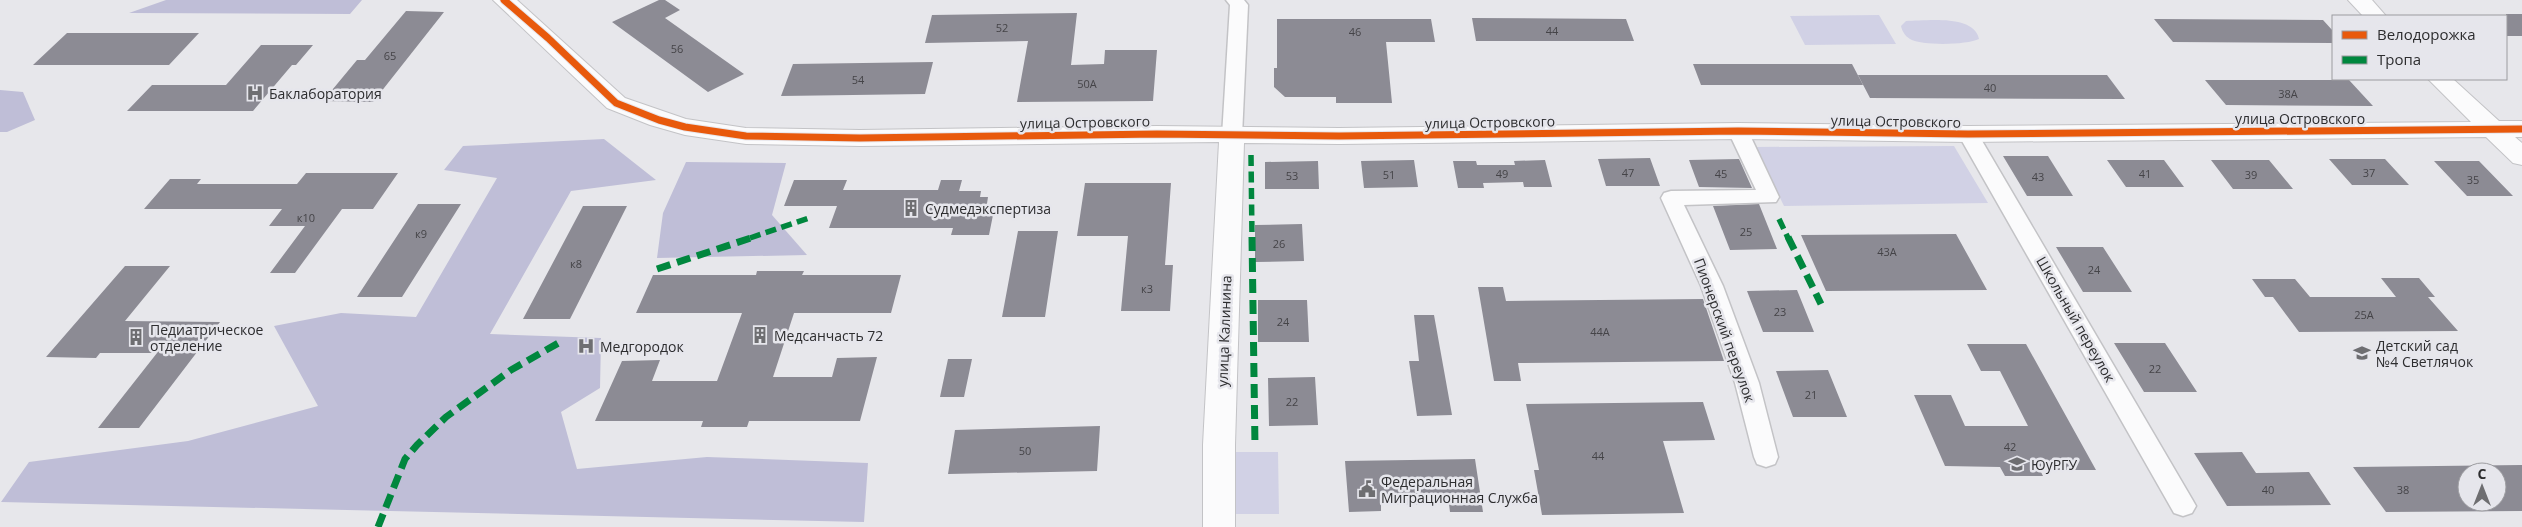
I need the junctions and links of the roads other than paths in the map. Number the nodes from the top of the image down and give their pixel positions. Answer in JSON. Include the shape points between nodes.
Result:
{"nodes":[{"id":1,"x":504,"y":0,"type":"edge"},
{"id":2,"x":1235,"y":0,"type":"edge"},
{"id":3,"x":2359,"y":0,"type":"edge"},
{"id":4,"x":2375,"y":15,"type":"edge"},
{"id":5,"x":2441,"y":80,"type":"edge"},
{"id":6,"x":2522,"y":129,"type":"edge"},
{"id":7,"x":2493,"y":130,"type":"junction"},
{"id":8,"x":1738,"y":132,"type":"junction"},
{"id":9,"x":1968,"y":134,"type":"junction"},
{"id":10,"x":1232,"y":136,"type":"junction"},
{"id":11,"x":2522,"y":157,"type":"edge"},
{"id":12,"x":1766,"y":456,"type":"dead end"},
{"id":13,"x":2183,"y":506,"type":"dead end"},
{"id":14,"x":1219,"y":527,"type":"edge"}],
"edges":[{"from":1,"to":10,"type":"street","name":"улица Островского","via":[[616,103],[685,127],[746,136],[860,138]]},
{"from":2,"to":10,"type":"street","via":[[1239,5]]},
{"from":3,"to":4,"type":"street"},
{"from":5,"to":7,"type":"street"},
{"from":6,"to":7,"type":"street","name":"улица Островского"},
{"from":7,"to":9,"type":"street","name":"улица Островского"},
{"from":7,"to":11,"type":"street"},
{"from":8,"to":9,"type":"street","name":"улица Островского"},
{"from":8,"to":10,"type":"street","name":"улица Островского"},
{"from":8,"to":12,"type":"street","name":"Пионерский переулок","via":[[1769,197],[1671,198],[1712,286],[1748,383]]},
{"from":9,"to":13,"type":"street","name":"Школьный переулок"},
{"from":10,"to":14,"type":"street","name":"улица Калинина","via":[[1219,446]]}]}
